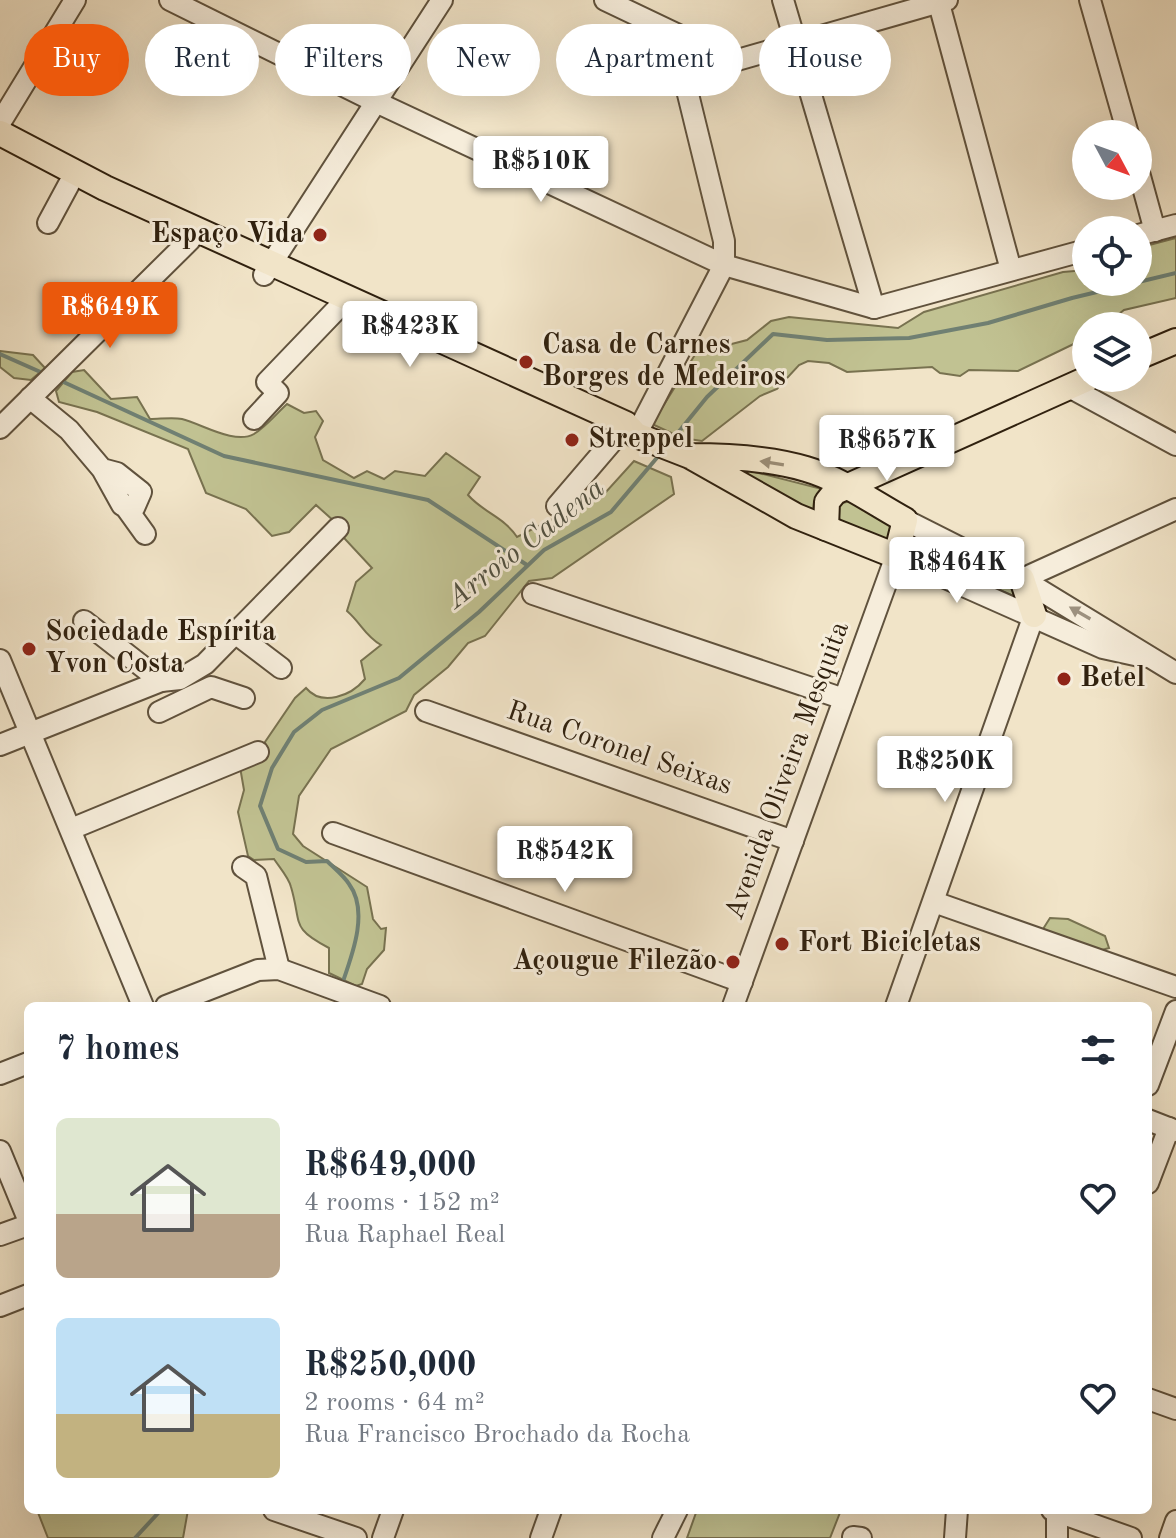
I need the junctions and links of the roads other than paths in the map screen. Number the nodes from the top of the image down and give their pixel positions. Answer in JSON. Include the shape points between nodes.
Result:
{"nodes":[{"id":1,"x":75,"y":0,"type":"edge"},
{"id":2,"x":170,"y":0,"type":"edge"},
{"id":3,"x":442,"y":0,"type":"edge"},
{"id":4,"x":605,"y":0,"type":"edge"},
{"id":5,"x":783,"y":0,"type":"edge"},
{"id":6,"x":1090,"y":0,"type":"edge"},
{"id":7,"x":941,"y":1,"type":"edge"},
{"id":8,"x":60,"y":24,"type":"edge"},
{"id":9,"x":654,"y":24,"type":"edge"},
{"id":10,"x":790,"y":24,"type":"edge"},
{"id":11,"x":861,"y":24,"type":"edge"},
{"id":12,"x":24,"y":84,"type":"edge"},
{"id":13,"x":690,"y":96,"type":"edge"},
{"id":14,"x":811,"y":96,"type":"edge"},
{"id":15,"x":376,"y":102,"type":"junction"},
{"id":16,"x":1124,"y":120,"type":"edge"},
{"id":17,"x":0,"y":123,"type":"edge"},
{"id":18,"x":0,"y":133,"type":"edge"},
{"id":19,"x":0,"y":147,"type":"edge"},
{"id":20,"x":69,"y":184,"type":"junction"},
{"id":21,"x":48,"y":223,"type":"dead end"},
{"id":22,"x":1176,"y":225,"type":"edge"},
{"id":23,"x":1152,"y":232,"type":"edge"},
{"id":24,"x":190,"y":240,"type":"junction"},
{"id":25,"x":1072,"y":254,"type":"edge"},
{"id":26,"x":724,"y":265,"type":"junction"},
{"id":27,"x":268,"y":270,"type":"junction"},
{"id":28,"x":1011,"y":270,"type":"junction"},
{"id":29,"x":874,"y":308,"type":"junction"},
{"id":30,"x":337,"y":309,"type":"junction"},
{"id":31,"x":1176,"y":341,"type":"edge"},
{"id":32,"x":1152,"y":351,"type":"edge"},
{"id":33,"x":1072,"y":385,"type":"edge"},
{"id":34,"x":1094,"y":392,"type":"edge"},
{"id":35,"x":30,"y":398,"type":"junction"},
{"id":36,"x":254,"y":419,"type":"dead end"},
{"id":37,"x":0,"y":428,"type":"edge"},
{"id":38,"x":633,"y":437,"type":"junction"},
{"id":39,"x":1176,"y":445,"type":"edge"},
{"id":40,"x":690,"y":456,"type":"junction"},
{"id":41,"x":845,"y":487,"type":"junction"},
{"id":42,"x":557,"y":506,"type":"dead end"},
{"id":43,"x":1176,"y":509,"type":"edge"},
{"id":44,"x":905,"y":520,"type":"junction"},
{"id":45,"x":338,"y":528,"type":"dead end"},
{"id":46,"x":826,"y":528,"type":"junction"},
{"id":47,"x":145,"y":534,"type":"dead end"},
{"id":48,"x":896,"y":556,"type":"junction"},
{"id":49,"x":1022,"y":579,"type":"junction"},
{"id":50,"x":533,"y":594,"type":"dead end"},
{"id":51,"x":1034,"y":615,"type":"junction"},
{"id":52,"x":84,"y":621,"type":"dead end"},
{"id":53,"x":235,"y":633,"type":"junction"},
{"id":54,"x":1144,"y":657,"type":"junction"},
{"id":55,"x":0,"y":660,"type":"edge"},
{"id":56,"x":281,"y":668,"type":"dead end"},
{"id":57,"x":1176,"y":673,"type":"edge"},
{"id":58,"x":171,"y":680,"type":"junction"},
{"id":59,"x":191,"y":697,"type":"junction"},
{"id":60,"x":244,"y":698,"type":"dead end"},
{"id":61,"x":844,"y":699,"type":"junction"},
{"id":62,"x":426,"y":711,"type":"dead end"},
{"id":63,"x":159,"y":712,"type":"dead end"},
{"id":64,"x":32,"y":732,"type":"junction"},
{"id":65,"x":0,"y":745,"type":"edge"},
{"id":66,"x":258,"y":752,"type":"dead end"},
{"id":67,"x":71,"y":829,"type":"junction"},
{"id":68,"x":333,"y":833,"type":"dead end"},
{"id":69,"x":793,"y":841,"type":"junction"},
{"id":70,"x":243,"y":867,"type":"dead end"},
{"id":71,"x":934,"y":902,"type":"junction"},
{"id":72,"x":279,"y":969,"type":"junction"},
{"id":73,"x":742,"y":982,"type":"junction"},
{"id":74,"x":1176,"y":987,"type":"edge"},
{"id":75,"x":141,"y":1002,"type":"edge"},
{"id":76,"x":176,"y":1002,"type":"edge"},
{"id":77,"x":369,"y":1002,"type":"edge"},
{"id":78,"x":734,"y":1002,"type":"edge"},
{"id":79,"x":897,"y":1002,"type":"edge"},
{"id":80,"x":1176,"y":1011,"type":"edge"},
{"id":81,"x":24,"y":1065,"type":"edge"},
{"id":82,"x":0,"y":1074,"type":"edge"},
{"id":83,"x":1152,"y":1074,"type":"edge"},
{"id":84,"x":1152,"y":1122,"type":"edge"},
{"id":85,"x":1173,"y":1130,"type":"edge"},
{"id":86,"x":0,"y":1151,"type":"edge"},
{"id":87,"x":1152,"y":1175,"type":"edge"},
{"id":88,"x":24,"y":1209,"type":"edge"},
{"id":89,"x":24,"y":1226,"type":"edge"},
{"id":90,"x":0,"y":1235,"type":"edge"},
{"id":91,"x":24,"y":1297,"type":"edge"},
{"id":92,"x":0,"y":1306,"type":"edge"},
{"id":93,"x":1152,"y":1400,"type":"edge"},
{"id":94,"x":1176,"y":1409,"type":"edge"},
{"id":95,"x":286,"y":1514,"type":"edge"},
{"id":96,"x":392,"y":1514,"type":"edge"},
{"id":97,"x":550,"y":1514,"type":"edge"},
{"id":98,"x":675,"y":1514,"type":"edge"},
{"id":99,"x":957,"y":1514,"type":"edge"},
{"id":100,"x":1055,"y":1514,"type":"edge"},
{"id":101,"x":1063,"y":1514,"type":"edge"},
{"id":102,"x":1176,"y":1521,"type":"edge"},
{"id":103,"x":853,"y":1537,"type":"edge"},
{"id":104,"x":356,"y":1538,"type":"edge"},
{"id":105,"x":383,"y":1538,"type":"edge"},
{"id":106,"x":541,"y":1538,"type":"edge"},
{"id":107,"x":663,"y":1538,"type":"edge"},
{"id":108,"x":861,"y":1538,"type":"edge"},
{"id":109,"x":955,"y":1538,"type":"edge"},
{"id":110,"x":1057,"y":1538,"type":"edge"},
{"id":111,"x":1131,"y":1538,"type":"edge"},
{"id":112,"x":1170,"y":1538,"type":"edge"}],
"edges":[{"from":1,"to":8,"type":"street"},
{"from":2,"to":15,"type":"street"},
{"from":3,"to":15,"type":"street"},
{"from":4,"to":9,"type":"street"},
{"from":5,"to":10,"type":"street"},
{"from":6,"to":16,"type":"street"},
{"from":7,"to":11,"type":"street"},
{"from":7,"to":28,"type":"street"},
{"from":12,"to":17,"type":"street"},
{"from":13,"to":26,"type":"street","via":[[724,241]]},
{"from":14,"to":29,"type":"street"},
{"from":15,"to":26,"type":"street"},
{"from":15,"to":27,"type":"street"},
{"from":18,"to":27,"type":"main road"},
{"from":19,"to":20,"type":"main road"},
{"from":20,"to":21,"type":"street"},
{"from":20,"to":24,"type":"main road"},
{"from":22,"to":23,"type":"street"},
{"from":24,"to":27,"type":"main road"},
{"from":24,"to":35,"type":"street"},
{"from":25,"to":28,"type":"street"},
{"from":26,"to":29,"type":"street"},
{"from":26,"to":38,"type":"street"},
{"from":27,"to":30,"type":"main road"},
{"from":27,"to":38,"type":"main road","via":[[626,424]]},
{"from":28,"to":29,"type":"street"},
{"from":30,"to":36,"type":"street","via":[[267,382],[278,393]]},
{"from":30,"to":38,"type":"main road"},
{"from":31,"to":32,"type":"main road"},
{"from":33,"to":41,"type":"main road"},
{"from":34,"to":39,"type":"street"},
{"from":35,"to":37,"type":"street"},
{"from":35,"to":47,"type":"street","via":[[69,430],[102,469]]},
{"from":38,"to":40,"type":"main road"},
{"from":38,"to":42,"type":"street"},
{"from":41,"to":40,"type":"main road","one_way":true,"via":[[807,469],[727,456]]},
{"from":40,"to":46,"type":"main road"},
{"from":41,"to":44,"type":"main road"},
{"from":41,"to":46,"type":"main road","via":[[827,502]]},
{"from":43,"to":49,"type":"street"},
{"from":44,"to":48,"type":"main road"},
{"from":44,"to":49,"type":"street"},
{"from":45,"to":53,"type":"street"},
{"from":46,"to":48,"type":"main road"},
{"from":48,"to":51,"type":"street"},
{"from":48,"to":61,"type":"street","name":"Avenida Oliveira Mesquita"},
{"from":49,"to":51,"type":"main road"},
{"from":54,"to":49,"type":"street","one_way":true,"via":[[1110,630]]},
{"from":50,"to":61,"type":"street"},
{"from":51,"to":54,"type":"street","via":[[1103,648]]},
{"from":51,"to":71,"type":"street"},
{"from":52,"to":58,"type":"street"},
{"from":53,"to":56,"type":"street"},
{"from":53,"to":58,"type":"street","via":[[205,664]]},
{"from":54,"to":57,"type":"street"},
{"from":55,"to":64,"type":"street"},
{"from":58,"to":59,"type":"street"},
{"from":58,"to":64,"type":"street"},
{"from":59,"to":60,"type":"street","via":[[211,687]]},
{"from":59,"to":63,"type":"street"},
{"from":61,"to":69,"type":"street","name":"Avenida Oliveira Mesquita"},
{"from":62,"to":69,"type":"street","name":"Rua Coronel Seixas"},
{"from":64,"to":65,"type":"street"},
{"from":64,"to":67,"type":"street"},
{"from":66,"to":67,"type":"street"},
{"from":67,"to":75,"type":"street"},
{"from":68,"to":73,"type":"street"},
{"from":69,"to":73,"type":"street","name":"Avenida Oliveira Mesquita"},
{"from":70,"to":72,"type":"street","via":[[256,876]]},
{"from":71,"to":74,"type":"street"},
{"from":71,"to":79,"type":"street"},
{"from":72,"to":76,"type":"street","via":[[258,970]]},
{"from":72,"to":77,"type":"street"},
{"from":73,"to":78,"type":"street","name":"Avenida Oliveira Mesquita"},
{"from":80,"to":83,"type":"street"},
{"from":81,"to":82,"type":"street"},
{"from":84,"to":85,"type":"street"},
{"from":85,"to":87,"type":"street"},
{"from":86,"to":88,"type":"street"},
{"from":89,"to":90,"type":"street"},
{"from":91,"to":92,"type":"street"},
{"from":93,"to":94,"type":"street"},
{"from":95,"to":104,"type":"street"},
{"from":96,"to":105,"type":"street"},
{"from":97,"to":106,"type":"street"},
{"from":98,"to":107,"type":"street"},
{"from":99,"to":109,"type":"street"},
{"from":100,"to":110,"type":"street"},
{"from":101,"to":111,"type":"street"},
{"from":102,"to":112,"type":"street"},
{"from":103,"to":108,"type":"street"}]}
